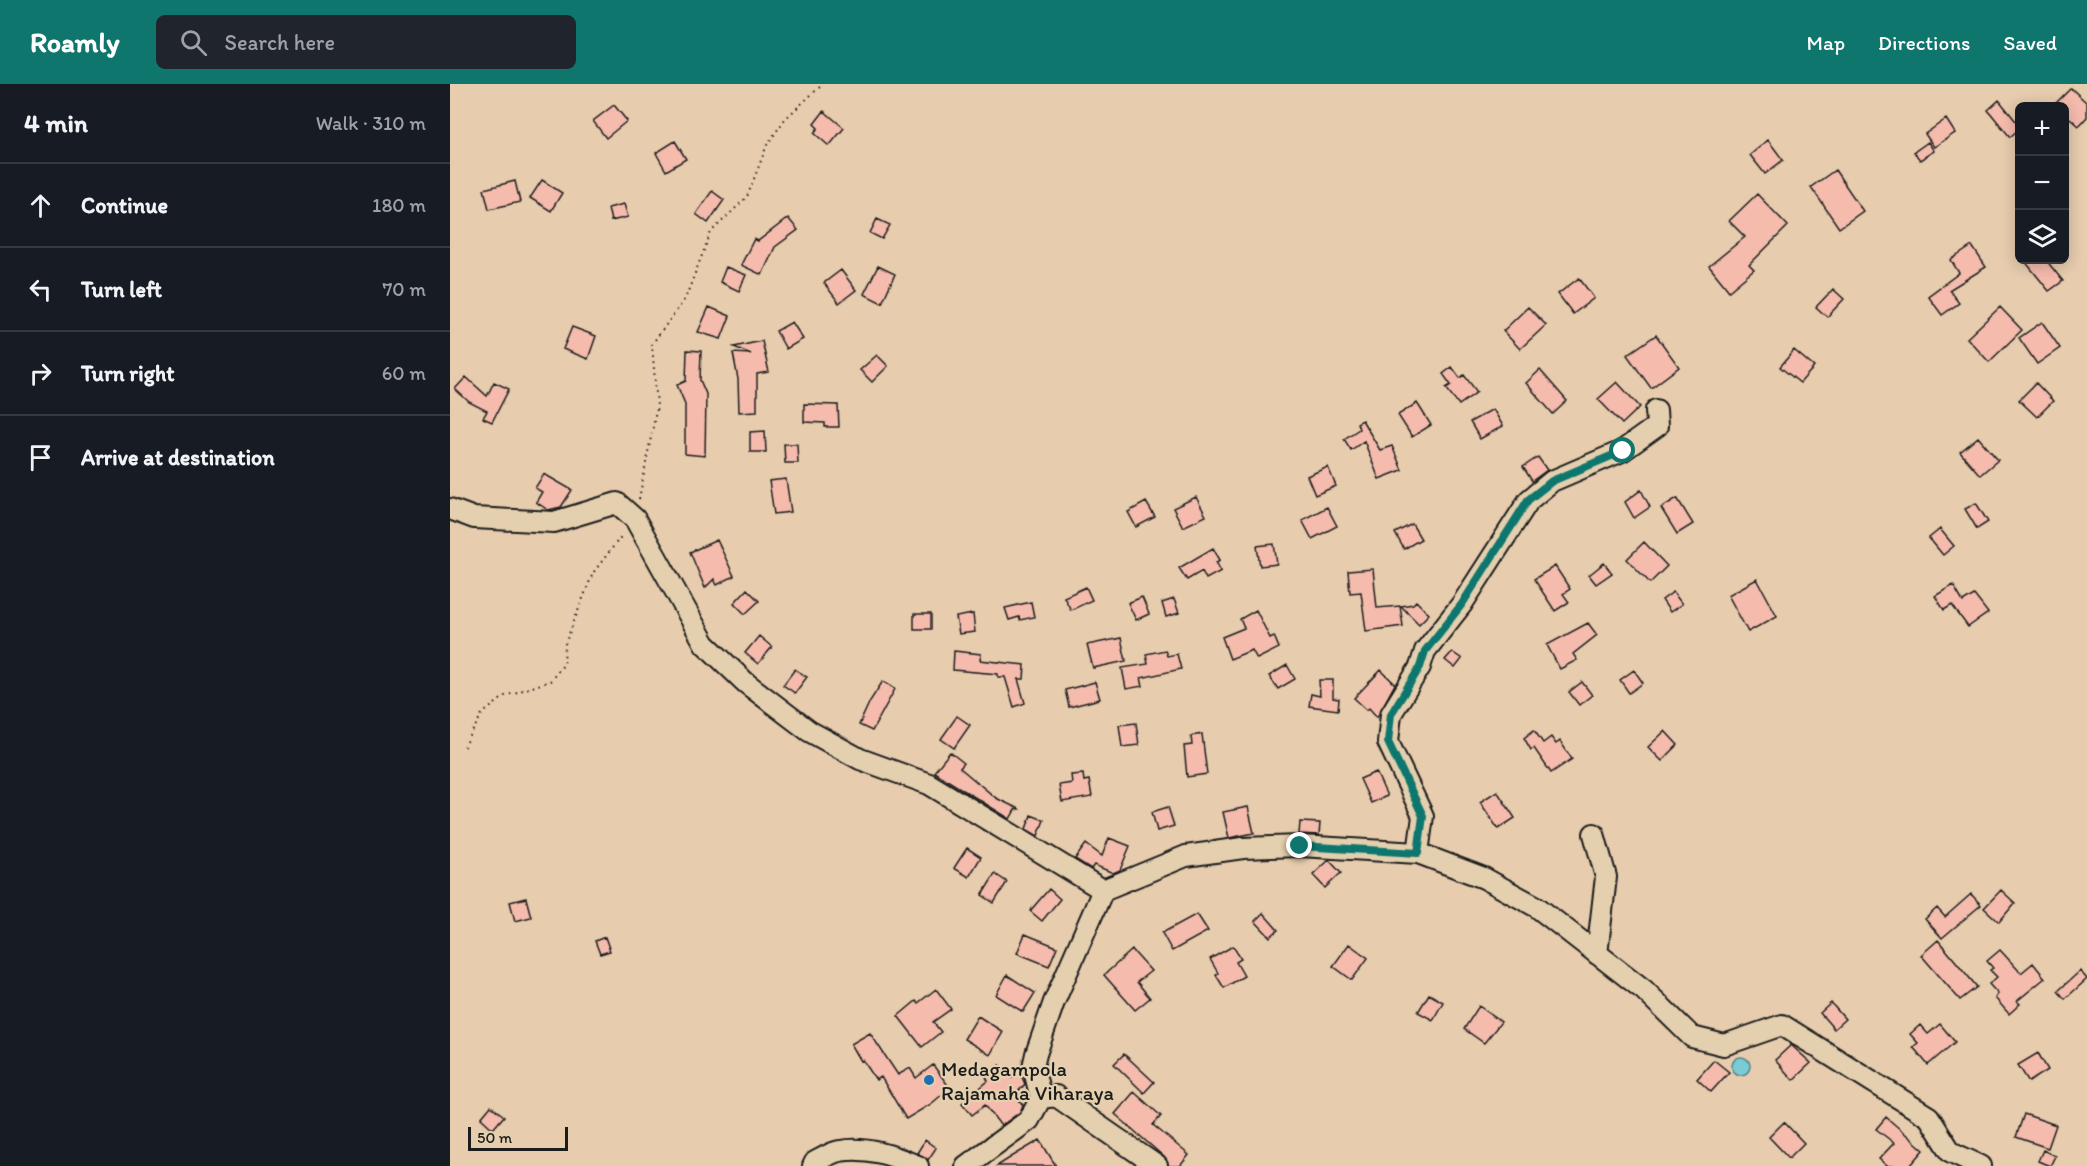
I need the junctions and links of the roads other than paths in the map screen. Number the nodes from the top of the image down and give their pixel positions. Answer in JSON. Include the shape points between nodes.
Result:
{"nodes":[{"id":1,"x":1656,"y":410,"type":"dead end"},
{"id":2,"x":450,"y":509,"type":"edge"},
{"id":3,"x":1594,"y":834,"type":"dead end"},
{"id":4,"x":1418,"y":853,"type":"junction"},
{"id":5,"x":1103,"y":890,"type":"junction"},
{"id":6,"x":1598,"y":954,"type":"junction"},
{"id":7,"x":1041,"y":1098,"type":"junction"},
{"id":8,"x":813,"y":1166,"type":"edge"},
{"id":9,"x":918,"y":1166,"type":"edge"},
{"id":10,"x":966,"y":1166,"type":"edge"},
{"id":11,"x":1157,"y":1166,"type":"edge"},
{"id":12,"x":1981,"y":1166,"type":"edge"}],
"edges":[{"from":1,"to":4,"type":"street","via":[[1657,426],[1623,451],[1552,481],[1528,500],[1462,604],[1425,651],[1420,667],[1391,714],[1388,742],[1423,816]]},
{"from":2,"to":5,"type":"street","via":[[474,518],[554,522],[617,503],[635,519],[705,644],[746,682],[809,731],[860,759],[929,784]]},
{"from":3,"to":6,"type":"street","via":[[1606,877]]},
{"from":4,"to":5,"type":"street","via":[[1300,846],[1243,848],[1186,856]]},
{"from":4,"to":6,"type":"street","via":[[1484,878],[1537,907]]},
{"from":5,"to":7,"type":"street","via":[[1054,1002],[1036,1054],[1033,1067]]},
{"from":6,"to":12,"type":"street","via":[[1644,990],[1692,1036],[1724,1045],[1782,1025],[1929,1117],[1951,1152]]},
{"from":7,"to":10,"type":"street","via":[[1029,1120]]},
{"from":7,"to":11,"type":"street","via":[[1056,1096]]},
{"from":8,"to":9,"type":"street","via":[[839,1151],[861,1150]]}]}
